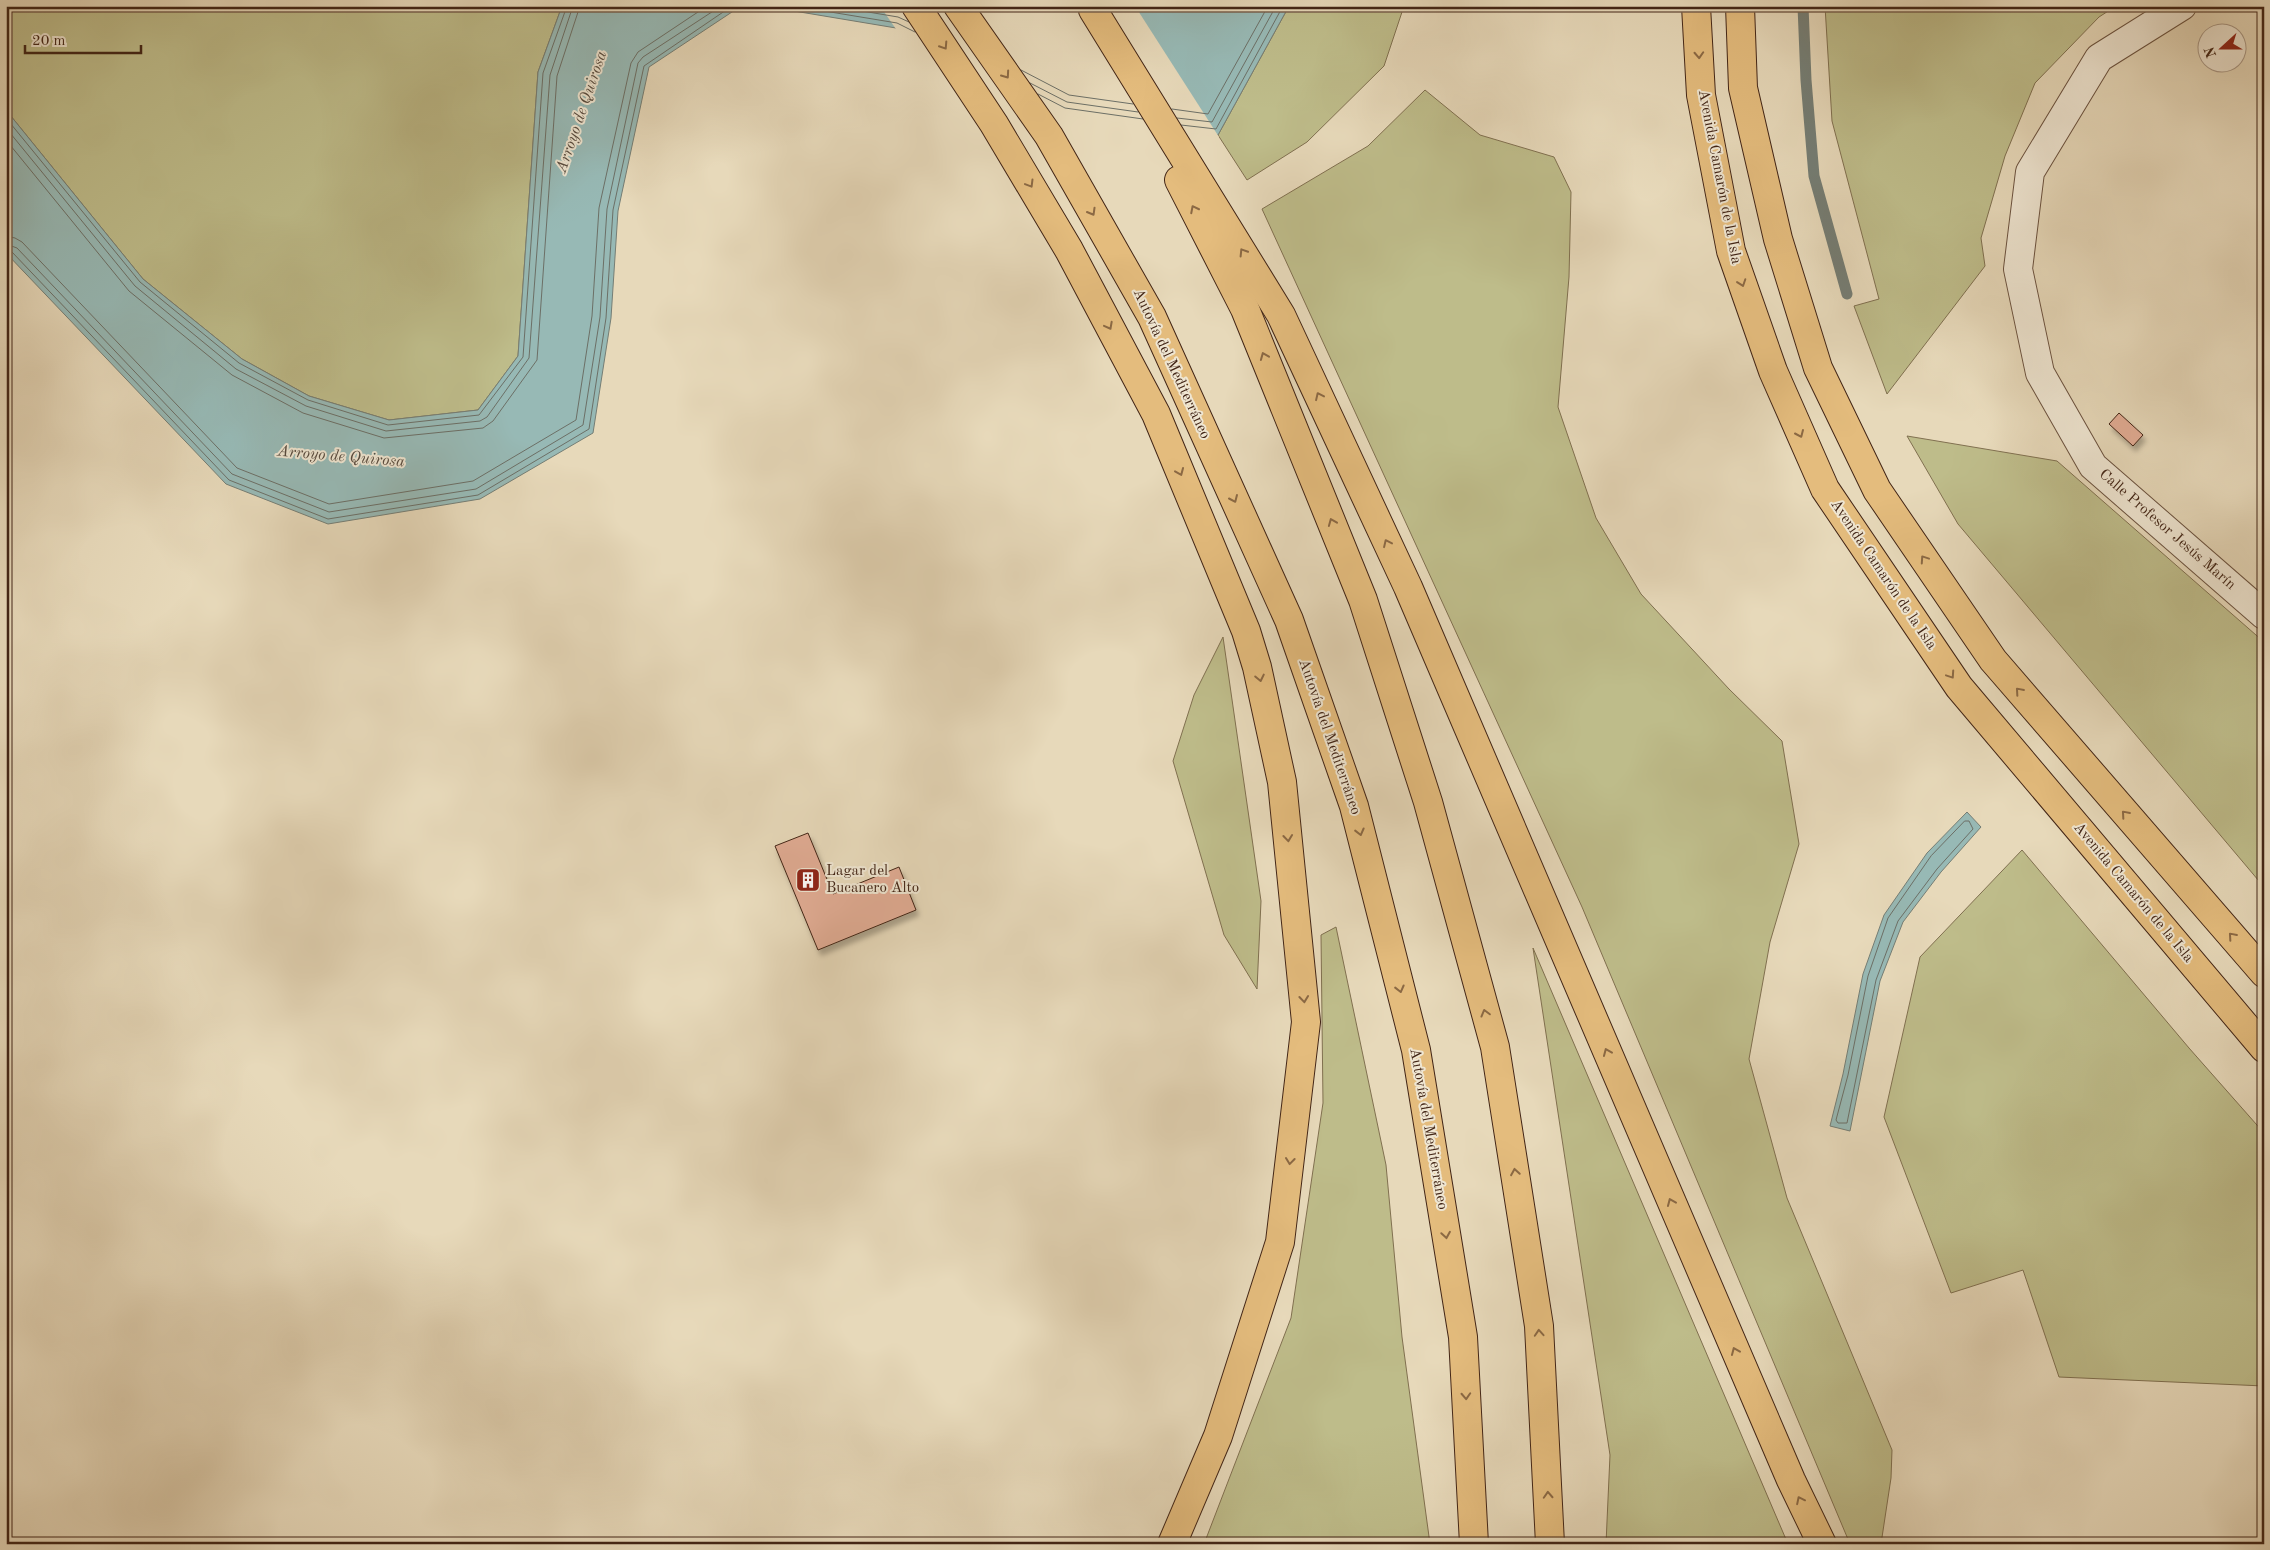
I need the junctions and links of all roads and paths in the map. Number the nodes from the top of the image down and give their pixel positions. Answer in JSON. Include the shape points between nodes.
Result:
{"nodes":[{"id":1,"x":916,"y":6,"type":"edge"},
{"id":2,"x":958,"y":6,"type":"edge"},
{"id":3,"x":1696,"y":6,"type":"edge"},
{"id":4,"x":1740,"y":6,"type":"edge"},
{"id":5,"x":2182,"y":6,"type":"edge"},
{"id":6,"x":1091,"y":8,"type":"edge"},
{"id":7,"x":2264,"y":615,"type":"edge"},
{"id":8,"x":2264,"y":973,"type":"edge"},
{"id":9,"x":2264,"y":1048,"type":"edge"},
{"id":10,"x":1172,"y":1544,"type":"edge"},
{"id":11,"x":1474,"y":1544,"type":"edge"},
{"id":12,"x":1550,"y":1544,"type":"edge"},
{"id":13,"x":1822,"y":1544,"type":"edge"}],
"edges":[{"from":1,"to":10,"type":"main road","one_way":true,"via":[[994,124],[1078,267],[1156,414],[1246,631],[1282,782],[1306,1022],[1280,1242],[1218,1436]]},
{"from":2,"to":11,"type":"main road","name":"Autovía del Mediterráneo","one_way":true,"via":[[1049,136],[1152,317],[1289,620],[1354,806],[1416,1050],[1463,1336]]},
{"from":3,"to":9,"type":"main road","name":"Avenida Camarón de la Isla","one_way":true,"via":[[1701,94],[1731,251],[1773,371],[1825,489],[1959,687]]},
{"from":8,"to":4,"type":"main road","one_way":true,"via":[[1992,660],[1877,490],[1818,368],[1778,239],[1743,88]]},
{"from":5,"to":7,"type":"street","name":"Calle Profesor Jesús Marín","via":[[2099,58],[2030,172],[2018,269],[2040,373],[2093,466]]},
{"from":12,"to":6,"type":"main road","one_way":true,"via":[[1539,1326],[1495,1047],[1428,802],[1363,600],[1245,309]]},
{"from":13,"to":6,"type":"main road","one_way":true,"via":[[1791,1480],[1408,587],[1281,314]]}]}
